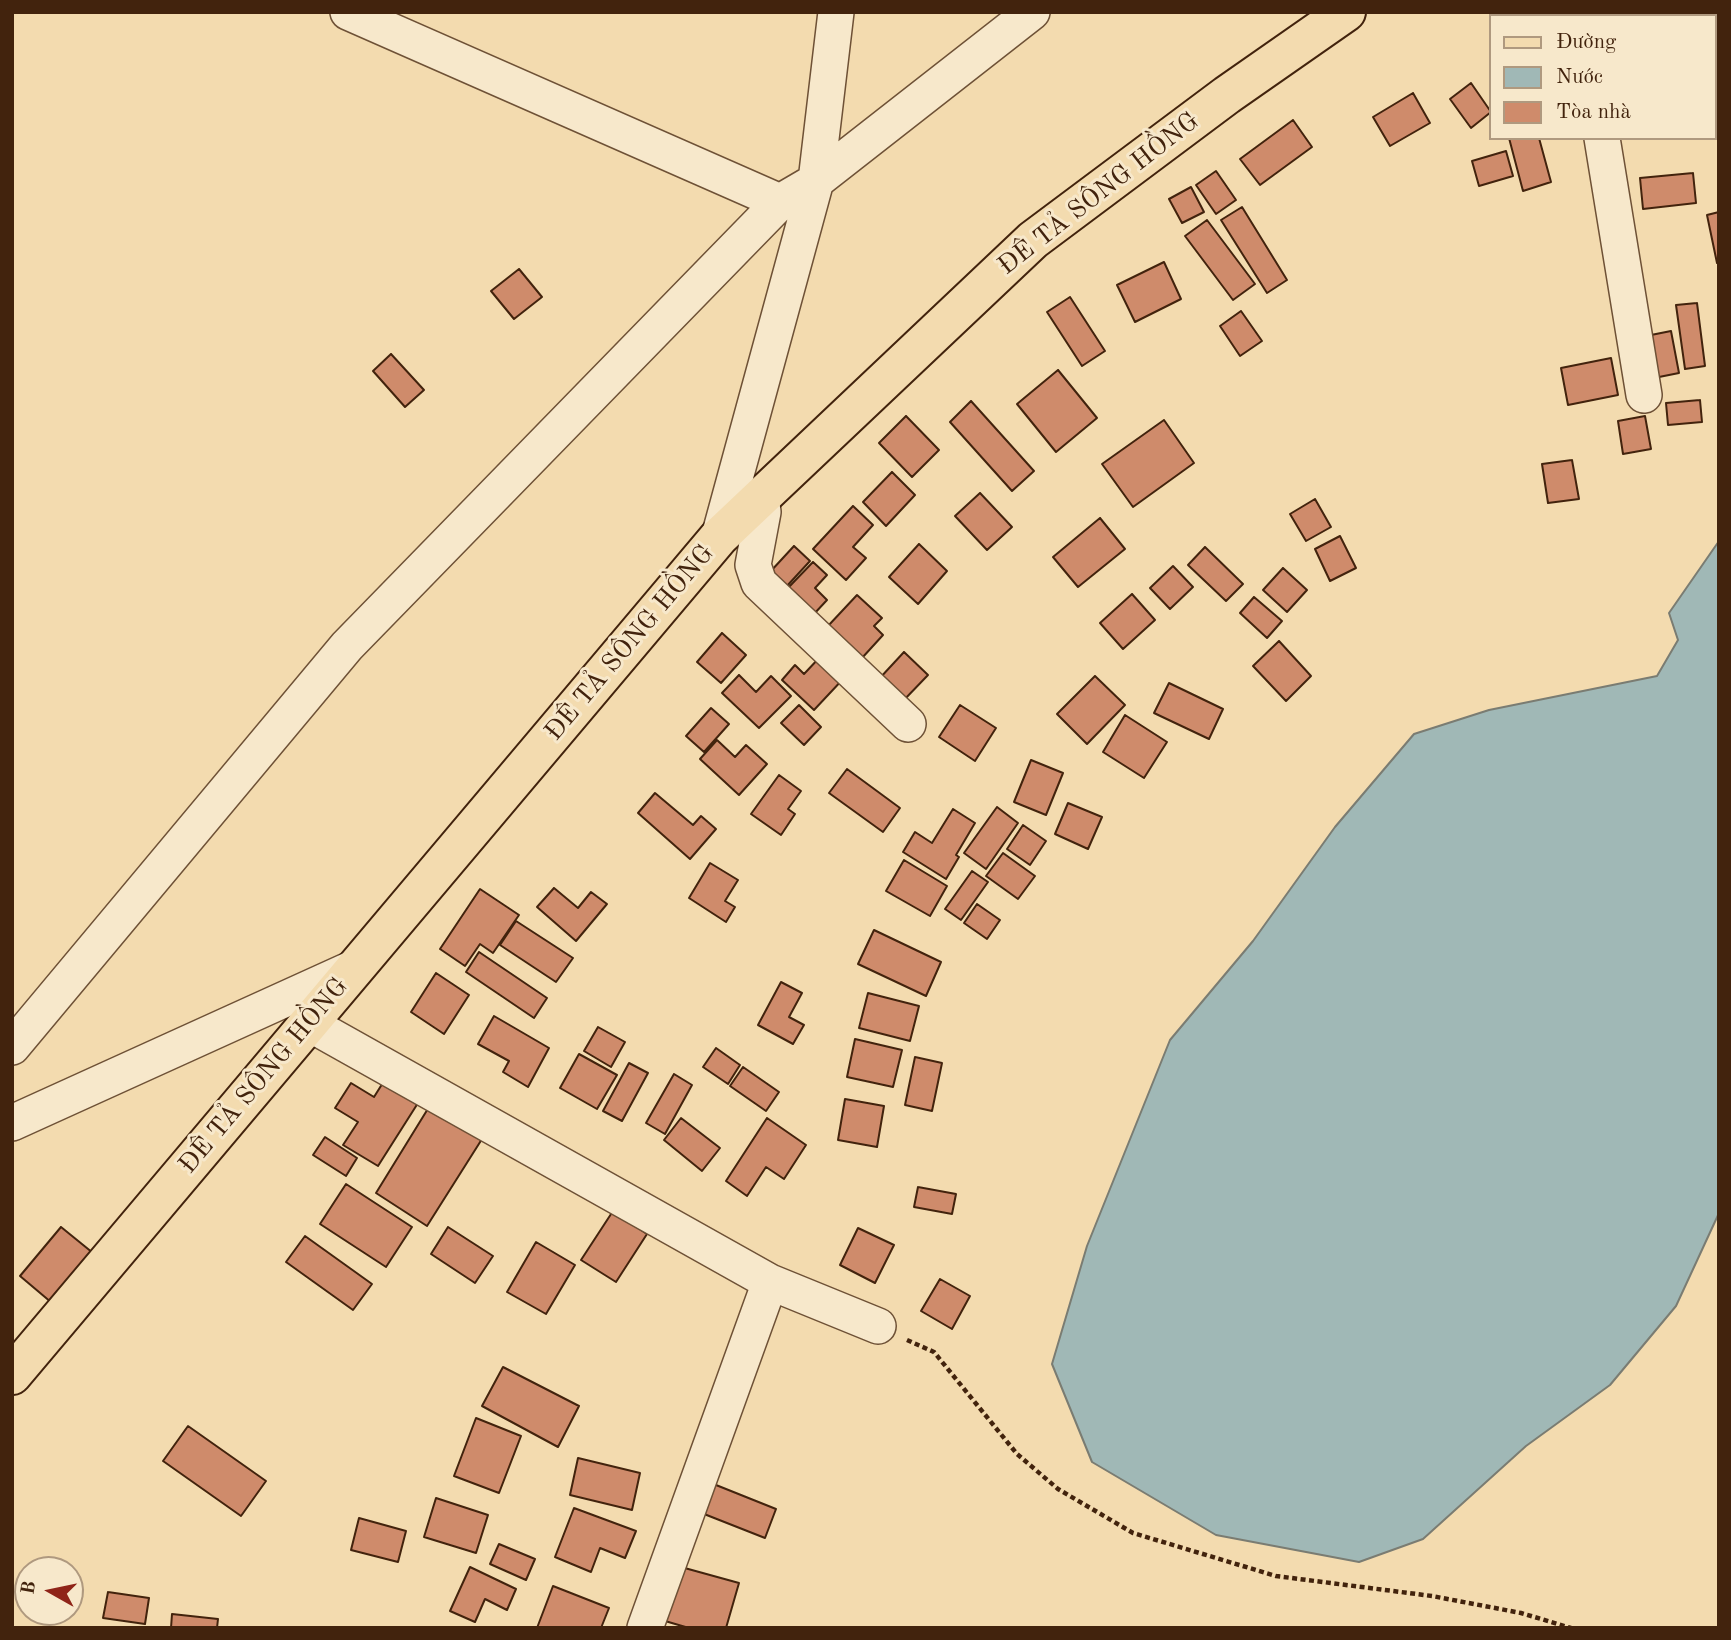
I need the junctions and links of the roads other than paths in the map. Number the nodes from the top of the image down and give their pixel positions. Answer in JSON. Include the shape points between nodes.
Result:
{"nodes":[{"id":1,"x":348,"y":12,"type":"edge"},
{"id":2,"x":836,"y":12,"type":"edge"},
{"id":3,"x":1032,"y":12,"type":"edge"},
{"id":4,"x":1346,"y":12,"type":"edge"},
{"id":5,"x":1602,"y":140,"type":"edge"},
{"id":6,"x":816,"y":181,"type":"junction"},
{"id":7,"x":780,"y":202,"type":"junction"},
{"id":8,"x":1644,"y":396,"type":"dead end"},
{"id":9,"x":761,"y":497,"type":"junction"},
{"id":10,"x":719,"y":537,"type":"junction"},
{"id":11,"x":908,"y":724,"type":"dead end"},
{"id":12,"x":358,"y":966,"type":"junction"},
{"id":13,"x":308,"y":1023,"type":"junction"},
{"id":14,"x":12,"y":1047,"type":"edge"},
{"id":15,"x":12,"y":1123,"type":"edge"},
{"id":16,"x":770,"y":1282,"type":"junction"},
{"id":17,"x":878,"y":1326,"type":"road end"},
{"id":18,"x":12,"y":1375,"type":"edge"},
{"id":19,"x":645,"y":1628,"type":"edge"}],
"edges":[{"from":1,"to":7,"type":"street"},
{"from":2,"to":6,"type":"street"},
{"from":3,"to":6,"type":"street"},
{"from":4,"to":9,"type":"main road","name":"ĐÊ TẢ SÔNG HỒNG","via":[[1032,240]]},
{"from":5,"to":8,"type":"street"},
{"from":6,"to":7,"type":"street"},
{"from":6,"to":10,"type":"street"},
{"from":7,"to":14,"type":"street","via":[[347,646]]},
{"from":9,"to":10,"type":"main road","name":"ĐÊ TẢ SÔNG HỒNG"},
{"from":9,"to":11,"type":"street","via":[[763,512],[752,565],[759,583]]},
{"from":10,"to":12,"type":"main road","name":"ĐÊ TẢ SÔNG HỒNG"},
{"from":12,"to":13,"type":"main road","name":"ĐÊ TẢ SÔNG HỒNG"},
{"from":12,"to":15,"type":"street"},
{"from":13,"to":16,"type":"street"},
{"from":13,"to":18,"type":"main road","name":"ĐÊ TẢ SÔNG HỒNG"},
{"from":16,"to":17,"type":"street"},
{"from":16,"to":19,"type":"street"}]}
